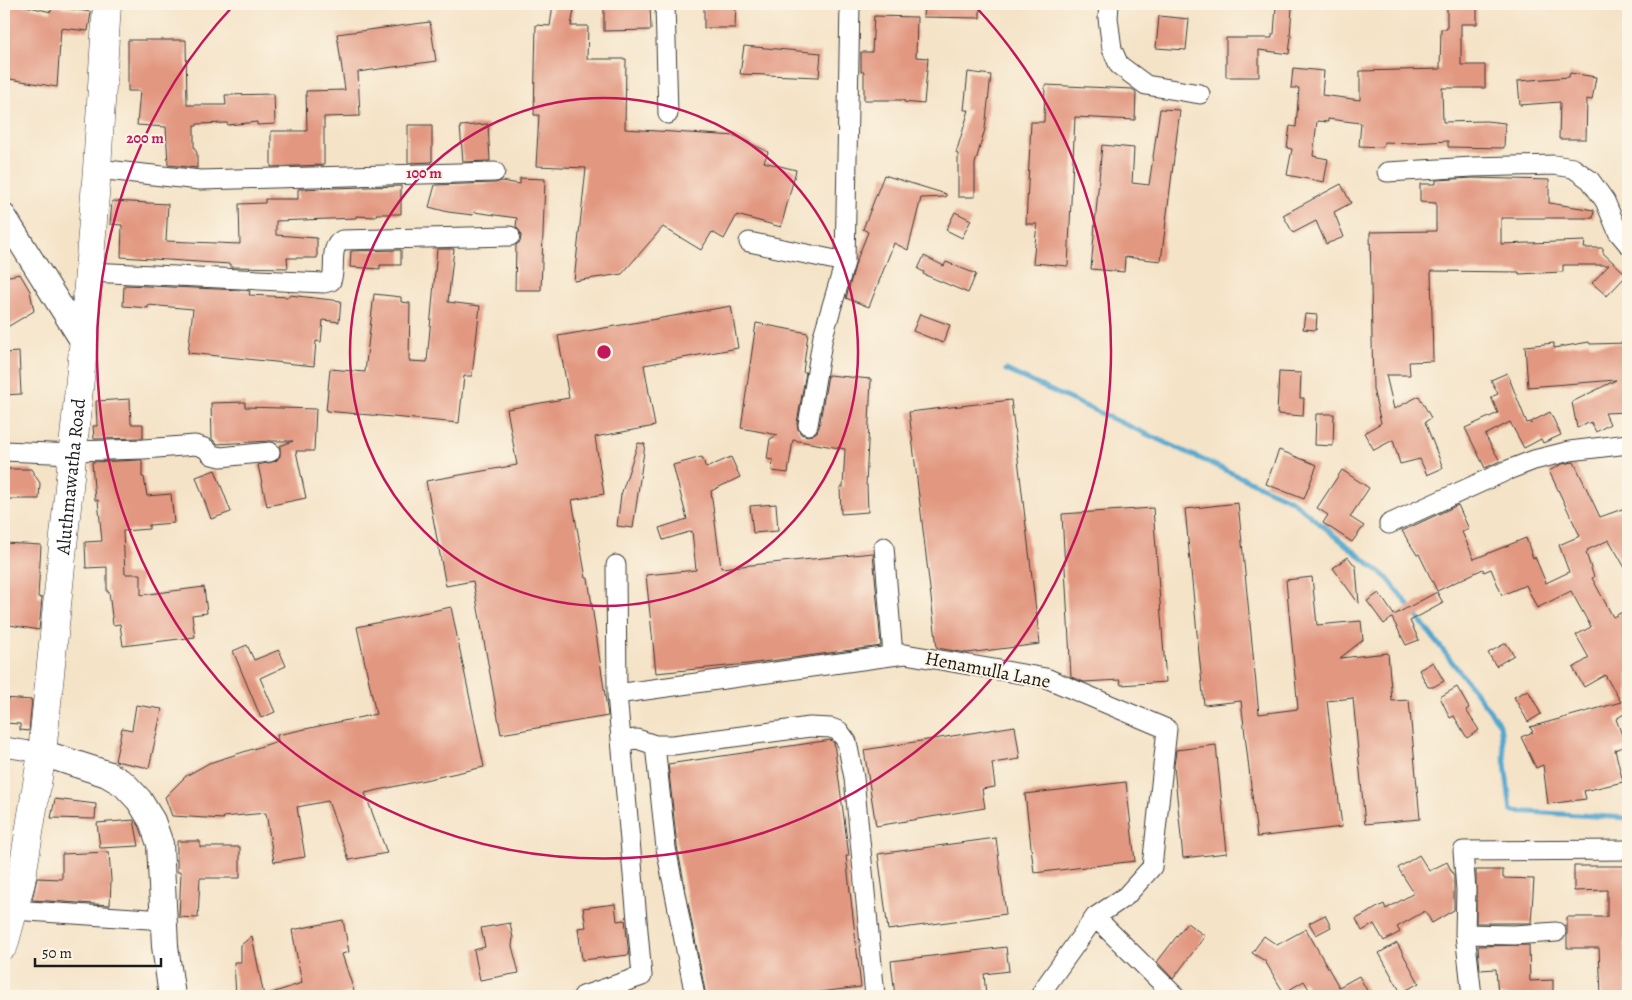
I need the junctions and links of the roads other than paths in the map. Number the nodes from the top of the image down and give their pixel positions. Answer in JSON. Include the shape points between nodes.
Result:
{"nodes":[{"id":1,"x":107,"y":4,"type":"edge"},
{"id":2,"x":665,"y":4,"type":"edge"},
{"id":3,"x":850,"y":4,"type":"edge"},
{"id":4,"x":1109,"y":4,"type":"edge"},
{"id":5,"x":1200,"y":94,"type":"dead end"},
{"id":6,"x":668,"y":114,"type":"dead end"},
{"id":7,"x":97,"y":168,"type":"junction"},
{"id":8,"x":495,"y":172,"type":"dead end"},
{"id":9,"x":1387,"y":172,"type":"dead end"},
{"id":10,"x":4,"y":216,"type":"edge"},
{"id":11,"x":510,"y":236,"type":"dead end"},
{"id":12,"x":749,"y":242,"type":"dead end"},
{"id":13,"x":1628,"y":244,"type":"edge"},
{"id":14,"x":846,"y":262,"type":"junction"},
{"id":15,"x":89,"y":272,"type":"junction"},
{"id":16,"x":83,"y":342,"type":"junction"},
{"id":17,"x":808,"y":425,"type":"dead end"},
{"id":18,"x":1628,"y":444,"type":"edge"},
{"id":19,"x":4,"y":451,"type":"edge"},
{"id":20,"x":73,"y":452,"type":"junction"},
{"id":21,"x":270,"y":452,"type":"dead end"},
{"id":22,"x":1389,"y":524,"type":"dead end"},
{"id":23,"x":884,"y":547,"type":"dead end"},
{"id":24,"x":616,"y":565,"type":"dead end"},
{"id":25,"x":893,"y":655,"type":"junction"},
{"id":26,"x":617,"y":694,"type":"junction"},
{"id":27,"x":621,"y":740,"type":"junction"},
{"id":28,"x":655,"y":745,"type":"junction"},
{"id":29,"x":4,"y":746,"type":"edge"},
{"id":30,"x":42,"y":753,"type":"junction"},
{"id":31,"x":1628,"y":850,"type":"edge"},
{"id":32,"x":13,"y":910,"type":"junction"},
{"id":33,"x":1095,"y":918,"type":"junction"},
{"id":34,"x":164,"y":920,"type":"junction"},
{"id":35,"x":1556,"y":932,"type":"dead end"},
{"id":36,"x":1465,"y":934,"type":"junction"},
{"id":37,"x":4,"y":945,"type":"edge"},
{"id":38,"x":172,"y":996,"type":"edge"},
{"id":39,"x":583,"y":996,"type":"edge"},
{"id":40,"x":694,"y":996,"type":"edge"},
{"id":41,"x":875,"y":996,"type":"edge"},
{"id":42,"x":1040,"y":996,"type":"edge"},
{"id":43,"x":1175,"y":996,"type":"edge"},
{"id":44,"x":1472,"y":996,"type":"edge"}],
"edges":[{"from":1,"to":7,"type":"main road","name":"Aluthmawatha Road"},
{"from":2,"to":6,"type":"street"},
{"from":3,"to":14,"type":"street"},
{"from":4,"to":5,"type":"street","via":[[1112,49],[1119,65],[1146,85]]},
{"from":7,"to":8,"type":"street","via":[[200,180]]},
{"from":7,"to":15,"type":"main road","name":"Aluthmawatha Road"},
{"from":9,"to":13,"type":"street","via":[[1554,165],[1573,168],[1590,180]]},
{"from":10,"to":16,"type":"street"},
{"from":11,"to":15,"type":"street","via":[[342,240],[335,248],[333,276],[324,284]]},
{"from":12,"to":14,"type":"street"},
{"from":14,"to":17,"type":"street","via":[[823,336]]},
{"from":15,"to":16,"type":"main road","name":"Aluthmawatha Road"},
{"from":16,"to":20,"type":"main road","name":"Aluthmawatha Road"},
{"from":18,"to":22,"type":"street","via":[[1570,451],[1534,460]]},
{"from":19,"to":20,"type":"street"},
{"from":20,"to":21,"type":"street","via":[[195,445],[221,458]]},
{"from":20,"to":30,"type":"main road","name":"Aluthmawatha Road"},
{"from":23,"to":25,"type":"street"},
{"from":24,"to":26,"type":"street"},
{"from":25,"to":26,"type":"street","name":"Henamulla Lane"},
{"from":25,"to":33,"type":"street","name":"Henamulla Lane","via":[[905,654],[1046,678],[1167,728],[1152,867],[1126,896]]},
{"from":26,"to":27,"type":"street"},
{"from":27,"to":28,"type":"street","via":[[637,738]]},
{"from":27,"to":39,"type":"street","via":[[642,976]]},
{"from":28,"to":40,"type":"street","via":[[666,848]]},
{"from":28,"to":41,"type":"street","via":[[810,727],[839,731],[846,742],[854,778]]},
{"from":29,"to":30,"type":"street"},
{"from":30,"to":32,"type":"main road","name":"Aluthmawatha Road","via":[[21,882]]},
{"from":30,"to":34,"type":"main road","via":[[108,774],[124,784],[139,800],[152,821],[160,844]]},
{"from":31,"to":36,"type":"street","via":[[1463,851]]},
{"from":32,"to":34,"type":"street"},
{"from":32,"to":37,"type":"main road","name":"Aluthmawatha Road"},
{"from":33,"to":42,"type":"street"},
{"from":33,"to":43,"type":"street"},
{"from":34,"to":38,"type":"main road"},
{"from":35,"to":36,"type":"street"},
{"from":36,"to":44,"type":"street"}]}
